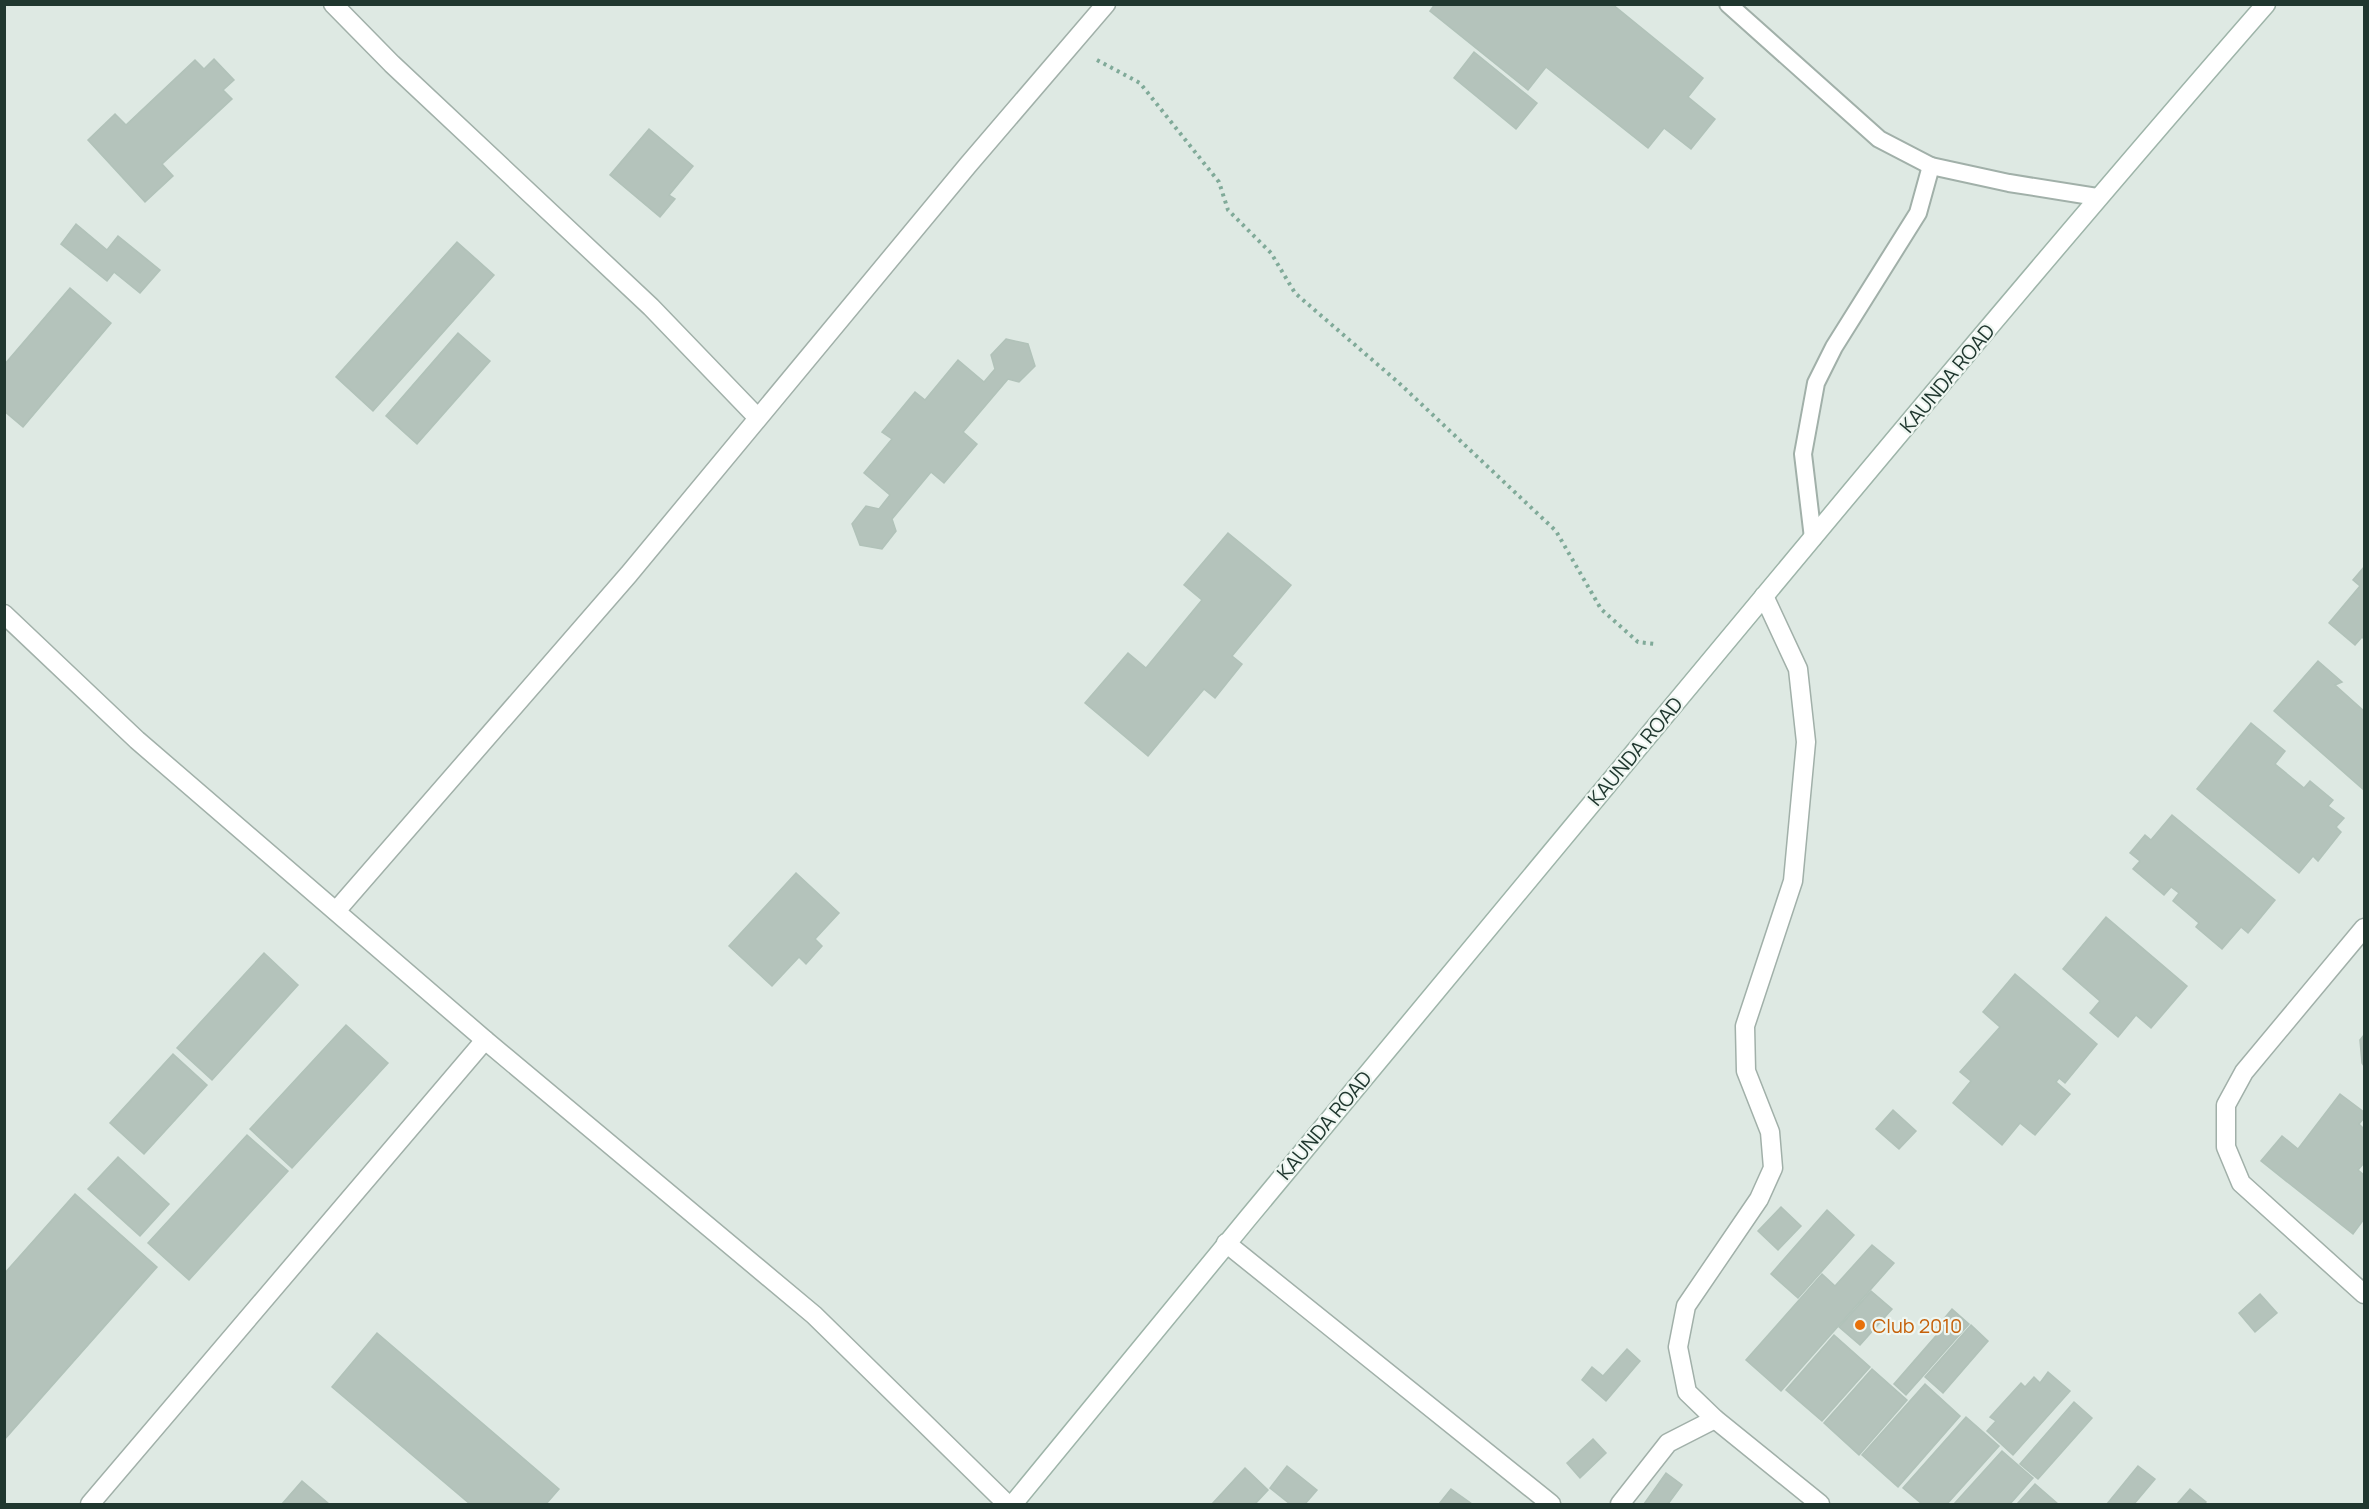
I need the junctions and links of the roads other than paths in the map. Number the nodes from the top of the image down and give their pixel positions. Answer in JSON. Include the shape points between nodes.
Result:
{"nodes":[{"id":1,"x":333,"y":4,"type":"edge"},
{"id":2,"x":1106,"y":4,"type":"edge"},
{"id":3,"x":1728,"y":4,"type":"edge"},
{"id":4,"x":2266,"y":4,"type":"edge"},
{"id":5,"x":1931,"y":166,"type":"junction"},
{"id":6,"x":2097,"y":197,"type":"junction"},
{"id":7,"x":757,"y":417,"type":"junction"},
{"id":8,"x":1813,"y":538,"type":"junction"},
{"id":9,"x":1764,"y":596,"type":"junction"},
{"id":10,"x":4,"y":614,"type":"edge"},
{"id":11,"x":336,"y":911,"type":"junction"},
{"id":12,"x":2364,"y":928,"type":"edge"},
{"id":13,"x":485,"y":1040,"type":"junction"},
{"id":14,"x":1226,"y":1243,"type":"junction"},
{"id":15,"x":2364,"y":1294,"type":"edge"},
{"id":16,"x":1715,"y":1419,"type":"junction"},
{"id":17,"x":90,"y":1504,"type":"edge"},
{"id":18,"x":1007,"y":1504,"type":"edge"},
{"id":19,"x":1013,"y":1504,"type":"edge"},
{"id":20,"x":1551,"y":1504,"type":"edge"},
{"id":21,"x":1620,"y":1504,"type":"edge"},
{"id":22,"x":1820,"y":1504,"type":"edge"}],
"edges":[{"from":1,"to":7,"type":"street","via":[[651,307]]},
{"from":2,"to":7,"type":"street"},
{"from":3,"to":5,"type":"lane","via":[[1879,139]]},
{"from":4,"to":6,"type":"street","name":"KAUNDA ROAD"},
{"from":5,"to":6,"type":"lane"},
{"from":5,"to":8,"type":"lane","via":[[1918,213],[1834,347],[1816,383],[1803,454]]},
{"from":6,"to":8,"type":"street","name":"KAUNDA ROAD"},
{"from":7,"to":11,"type":"street","via":[[629,574]]},
{"from":8,"to":9,"type":"street","name":"KAUNDA ROAD"},
{"from":9,"to":14,"type":"street","name":"KAUNDA ROAD"},
{"from":9,"to":16,"type":"street","via":[[1798,669],[1806,742],[1793,881],[1745,1026],[1746,1071],[1770,1132],[1773,1168],[1759,1199],[1686,1306],[1678,1347],[1686,1392]]},
{"from":10,"to":11,"type":"street","via":[[137,740]]},
{"from":11,"to":13,"type":"street"},
{"from":12,"to":15,"type":"street","via":[[2244,1072],[2226,1105],[2226,1147],[2241,1183]]},
{"from":13,"to":17,"type":"street"},
{"from":13,"to":18,"type":"street","via":[[814,1315]]},
{"from":14,"to":19,"type":"street","name":"KAUNDA ROAD"},
{"from":14,"to":20,"type":"street"},
{"from":16,"to":21,"type":"street","via":[[1668,1443]]},
{"from":16,"to":22,"type":"street"}]}
